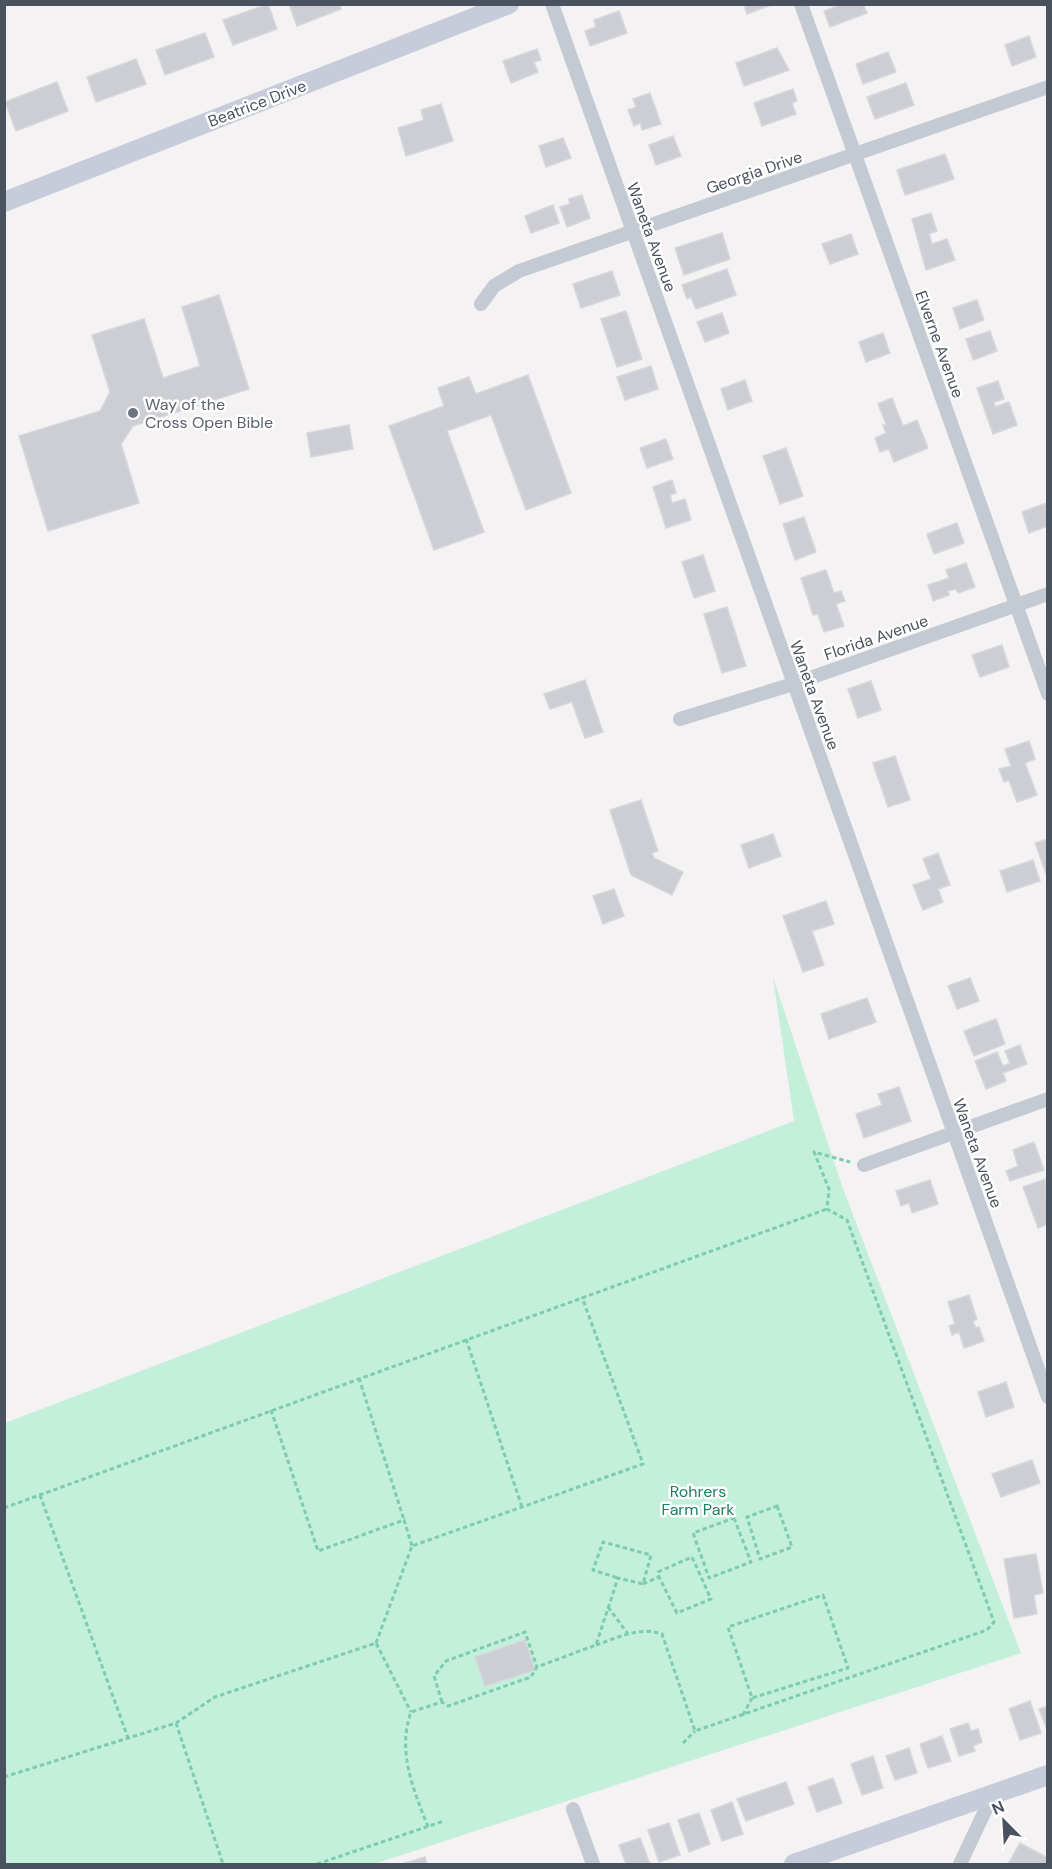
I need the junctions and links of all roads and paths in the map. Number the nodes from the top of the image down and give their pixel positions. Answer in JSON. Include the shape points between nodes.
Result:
{"nodes":[{"id":1,"x":508,"y":4,"type":"edge"},
{"id":2,"x":552,"y":4,"type":"edge"},
{"id":3,"x":801,"y":4,"type":"edge"},
{"id":4,"x":1047,"y":87,"type":"edge"},
{"id":5,"x":854,"y":154,"type":"junction"},
{"id":6,"x":5,"y":199,"type":"edge"},
{"id":7,"x":632,"y":231,"type":"junction"},
{"id":8,"x":481,"y":303,"type":"dead end"},
{"id":9,"x":1047,"y":594,"type":"edge"},
{"id":10,"x":1016,"y":605,"type":"junction"},
{"id":11,"x":794,"y":684,"type":"junction"},
{"id":12,"x":1047,"y":694,"type":"edge"},
{"id":13,"x":680,"y":719,"type":"dead end"},
{"id":14,"x":1047,"y":1100,"type":"edge"},
{"id":15,"x":954,"y":1133,"type":"junction"},
{"id":16,"x":864,"y":1165,"type":"joint"},
{"id":17,"x":827,"y":1209,"type":"junction"},
{"id":18,"x":582,"y":1296,"type":"junction"},
{"id":19,"x":466,"y":1339,"type":"junction"},
{"id":20,"x":359,"y":1378,"type":"junction"},
{"id":21,"x":1047,"y":1397,"type":"edge"},
{"id":22,"x":271,"y":1410,"type":"junction"},
{"id":23,"x":40,"y":1495,"type":"junction"},
{"id":24,"x":522,"y":1507,"type":"junction"},
{"id":25,"x":4,"y":1508,"type":"edge"},
{"id":26,"x":404,"y":1520,"type":"junction"},
{"id":27,"x":412,"y":1546,"type":"junction"},
{"id":28,"x":701,"y":1554,"type":"junction"},
{"id":29,"x":692,"y":1557,"type":"junction"},
{"id":30,"x":760,"y":1559,"type":"junction"},
{"id":31,"x":751,"y":1562,"type":"junction"},
{"id":32,"x":659,"y":1577,"type":"junction"},
{"id":33,"x":618,"y":1578,"type":"junction"},
{"id":34,"x":643,"y":1584,"type":"junction"},
{"id":35,"x":608,"y":1607,"type":"junction"},
{"id":36,"x":628,"y":1634,"type":"junction"},
{"id":37,"x":376,"y":1643,"type":"junction"},
{"id":38,"x":596,"y":1645,"type":"junction"},
{"id":39,"x":537,"y":1667,"type":"junction"},
{"id":40,"x":752,"y":1698,"type":"junction"},
{"id":41,"x":442,"y":1702,"type":"junction"},
{"id":42,"x":411,"y":1712,"type":"junction"},
{"id":43,"x":743,"y":1715,"type":"junction"},
{"id":44,"x":176,"y":1723,"type":"junction"},
{"id":45,"x":695,"y":1731,"type":"junction"},
{"id":46,"x":128,"y":1738,"type":"junction"},
{"id":47,"x":683,"y":1743,"type":"dead end"},
{"id":48,"x":1047,"y":1775,"type":"edge"},
{"id":49,"x":4,"y":1777,"type":"edge"},
{"id":50,"x":993,"y":1794,"type":"junction"},
{"id":51,"x":573,"y":1809,"type":"dead end"},
{"id":52,"x":444,"y":1821,"type":"dead end"},
{"id":53,"x":428,"y":1827,"type":"junction"},
{"id":54,"x":223,"y":1864,"type":"edge"},
{"id":55,"x":316,"y":1864,"type":"edge"},
{"id":56,"x":593,"y":1864,"type":"edge"},
{"id":57,"x":794,"y":1864,"type":"edge"},
{"id":58,"x":960,"y":1864,"type":"edge"}],
"edges":[{"from":1,"to":6,"type":"street","name":"Beatrice Drive"},
{"from":2,"to":7,"type":"street","name":"Waneta Avenue"},
{"from":3,"to":5,"type":"street","name":"Elverne Avenue"},
{"from":4,"to":5,"type":"street","name":"Georgia Drive"},
{"from":5,"to":7,"type":"street","name":"Georgia Drive"},
{"from":5,"to":10,"type":"street","name":"Elverne Avenue"},
{"from":7,"to":8,"type":"street","name":"Georgia Drive","via":[[519,271],[494,286]]},
{"from":7,"to":11,"type":"street","name":"Waneta Avenue"},
{"from":9,"to":10,"type":"street","name":"Florida Avenue"},
{"from":10,"to":11,"type":"street","name":"Florida Avenue"},
{"from":10,"to":12,"type":"street","name":"Elverne Avenue"},
{"from":11,"to":13,"type":"street","name":"Florida Avenue"},
{"from":11,"to":15,"type":"street","name":"Waneta Avenue"},
{"from":14,"to":15,"type":"street"},
{"from":15,"to":16,"type":"street"},
{"from":15,"to":21,"type":"street","name":"Waneta Avenue"},
{"from":16,"to":17,"type":"path","via":[[814,1152],[829,1189]]},
{"from":17,"to":18,"type":"path"},
{"from":17,"to":43,"type":"path","via":[[847,1220],[994,1622],[987,1630]]},
{"from":18,"to":19,"type":"path"},
{"from":18,"to":24,"type":"path","via":[[643,1464]]},
{"from":19,"to":20,"type":"path"},
{"from":19,"to":24,"type":"path"},
{"from":20,"to":22,"type":"path"},
{"from":20,"to":26,"type":"path"},
{"from":22,"to":23,"type":"path"},
{"from":22,"to":26,"type":"path","via":[[318,1551]]},
{"from":23,"to":25,"type":"path"},
{"from":23,"to":46,"type":"path"},
{"from":24,"to":27,"type":"path"},
{"from":26,"to":27,"type":"path"},
{"from":27,"to":37,"type":"path"},
{"from":28,"to":29,"type":"path"},
{"from":28,"to":31,"type":"path","via":[[709,1578]]},
{"from":28,"to":31,"type":"path","via":[[693,1533],[734,1518]]},
{"from":29,"to":32,"type":"path","via":[[658,1572]]},
{"from":29,"to":32,"type":"path","via":[[711,1599],[677,1613]]},
{"from":30,"to":30,"type":"path","via":[[792,1547],[777,1506],[747,1517]]},
{"from":30,"to":31,"type":"path"},
{"from":32,"to":34,"type":"path"},
{"from":33,"to":34,"type":"path"},
{"from":33,"to":34,"type":"path","via":[[593,1570],[603,1542],[651,1555]]},
{"from":33,"to":35,"type":"path"},
{"from":35,"to":36,"type":"path"},
{"from":35,"to":38,"type":"path"},
{"from":36,"to":38,"type":"path"},
{"from":36,"to":45,"type":"path","via":[[650,1630],[662,1634]]},
{"from":37,"to":42,"type":"path"},
{"from":37,"to":44,"type":"path","via":[[215,1697]]},
{"from":38,"to":39,"type":"path"},
{"from":39,"to":41,"type":"path","via":[[531,1677],[448,1706]]},
{"from":39,"to":41,"type":"path","via":[[525,1632],[446,1661],[434,1676]]},
{"from":40,"to":40,"type":"path","via":[[728,1627],[823,1595],[848,1668]]},
{"from":40,"to":43,"type":"path"},
{"from":41,"to":42,"type":"path"},
{"from":42,"to":53,"type":"path","via":[[405,1731],[404,1757]]},
{"from":43,"to":45,"type":"path"},
{"from":44,"to":46,"type":"path"},
{"from":44,"to":54,"type":"path"},
{"from":45,"to":47,"type":"path"},
{"from":46,"to":49,"type":"path"},
{"from":48,"to":50,"type":"street"},
{"from":50,"to":57,"type":"street"},
{"from":50,"to":58,"type":"street"},
{"from":51,"to":56,"type":"street"},
{"from":52,"to":53,"type":"path"},
{"from":53,"to":55,"type":"path"}]}
